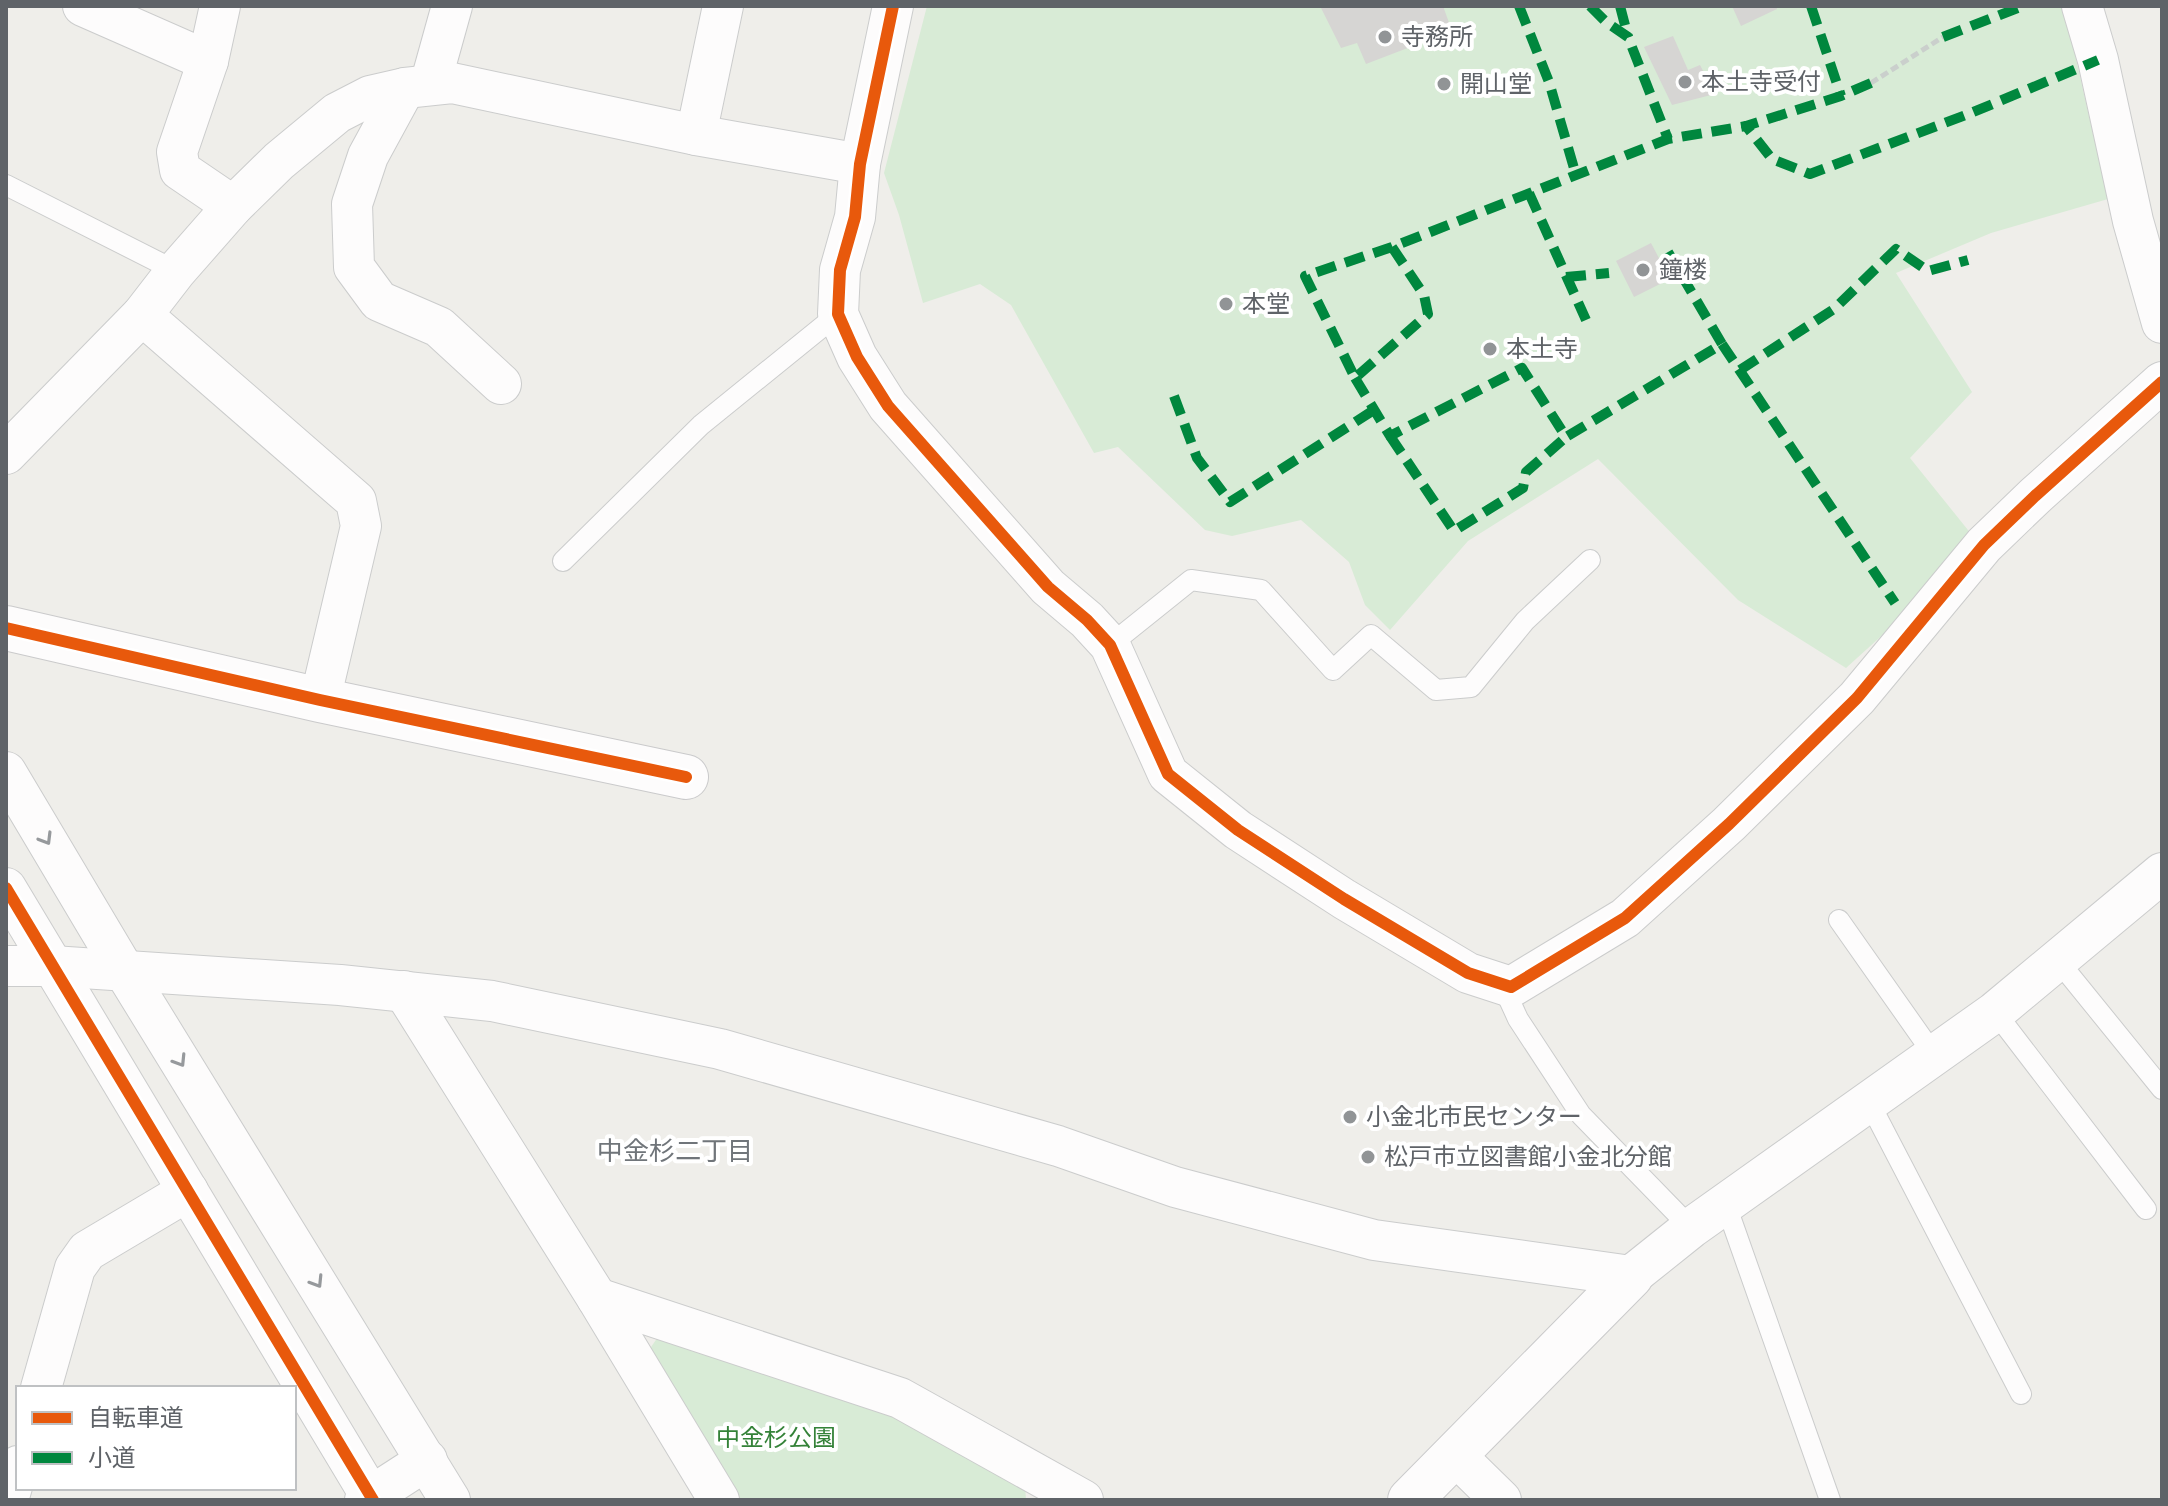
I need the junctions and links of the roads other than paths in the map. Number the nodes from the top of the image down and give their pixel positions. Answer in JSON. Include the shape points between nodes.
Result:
{"nodes":[{"id":1,"x":83,"y":6,"type":"edge"},
{"id":2,"x":220,"y":6,"type":"edge"},
{"id":3,"x":452,"y":6,"type":"edge"},
{"id":4,"x":723,"y":6,"type":"edge"},
{"id":5,"x":893,"y":6,"type":"edge"},
{"id":6,"x":2082,"y":6,"type":"edge"},
{"id":7,"x":208,"y":61,"type":"junction"},
{"id":8,"x":417,"y":86,"type":"junction"},
{"id":9,"x":696,"y":135,"type":"junction"},
{"id":10,"x":860,"y":164,"type":"junction"},
{"id":11,"x":6,"y":185,"type":"edge"},
{"id":12,"x":233,"y":206,"type":"junction"},
{"id":13,"x":176,"y":271,"type":"junction"},
{"id":14,"x":838,"y":314,"type":"junction"},
{"id":15,"x":142,"y":315,"type":"junction"},
{"id":16,"x":2161,"y":318,"type":"edge"},
{"id":17,"x":2162,"y":382,"type":"edge"},
{"id":18,"x":501,"y":384,"type":"dead end"},
{"id":19,"x":6,"y":454,"type":"edge"},
{"id":20,"x":1590,"y":560,"type":"dead end"},
{"id":21,"x":563,"y":561,"type":"dead end"},
{"id":22,"x":6,"y":628,"type":"edge"},
{"id":23,"x":1110,"y":645,"type":"junction"},
{"id":24,"x":320,"y":700,"type":"junction"},
{"id":25,"x":6,"y":772,"type":"edge"},
{"id":26,"x":686,"y":777,"type":"dead end"},
{"id":27,"x":2162,"y":873,"type":"edge"},
{"id":28,"x":6,"y":888,"type":"edge"},
{"id":29,"x":1839,"y":920,"type":"dead end"},
{"id":30,"x":2059,"y":962,"type":"junction"},
{"id":31,"x":6,"y":966,"type":"edge"},
{"id":32,"x":52,"y":966,"type":"junction"},
{"id":33,"x":125,"y":972,"type":"junction"},
{"id":34,"x":1502,"y":984,"type":"junction"},
{"id":35,"x":404,"y":991,"type":"junction"},
{"id":36,"x":1995,"y":1012,"type":"junction"},
{"id":37,"x":1934,"y":1055,"type":"junction"},
{"id":38,"x":2162,"y":1089,"type":"edge"},
{"id":39,"x":1869,"y":1102,"type":"junction"},
{"id":40,"x":188,"y":1191,"type":"junction"},
{"id":41,"x":1726,"y":1205,"type":"junction"},
{"id":42,"x":2146,"y":1209,"type":"dead end"},
{"id":43,"x":1691,"y":1228,"type":"junction"},
{"id":44,"x":1631,"y":1276,"type":"junction"},
{"id":45,"x":597,"y":1298,"type":"junction"},
{"id":46,"x":42,"y":1386,"type":"edge"},
{"id":47,"x":2021,"y":1394,"type":"dead end"},
{"id":48,"x":1454,"y":1454,"type":"junction"},
{"id":49,"x":427,"y":1460,"type":"junction"},
{"id":50,"x":16,"y":1473,"type":"edge"},
{"id":51,"x":1064,"y":1496,"type":"edge"},
{"id":52,"x":369,"y":1499,"type":"edge"},
{"id":53,"x":8,"y":1500,"type":"edge"},
{"id":54,"x":450,"y":1500,"type":"edge"},
{"id":55,"x":719,"y":1500,"type":"edge"},
{"id":56,"x":1410,"y":1500,"type":"edge"},
{"id":57,"x":1501,"y":1500,"type":"edge"},
{"id":58,"x":1830,"y":1500,"type":"edge"}],
"edges":[{"from":1,"to":7,"type":"street"},
{"from":2,"to":7,"type":"street"},
{"from":3,"to":8,"type":"street"},
{"from":4,"to":9,"type":"street"},
{"from":5,"to":10,"type":"street"},
{"from":6,"to":16,"type":"street"},
{"from":7,"to":12,"type":"street","via":[[177,152],[180,170]]},
{"from":8,"to":9,"type":"street","via":[[452,83]]},
{"from":8,"to":12,"type":"street","via":[[370,96],[337,113]]},
{"from":8,"to":18,"type":"street","via":[[368,156],[352,204],[354,267],[379,301],[439,327]]},
{"from":9,"to":10,"type":"street"},
{"from":10,"to":14,"type":"street","via":[[855,217],[840,270]]},
{"from":11,"to":13,"type":"lane"},
{"from":12,"to":13,"type":"street"},
{"from":13,"to":15,"type":"street"},
{"from":14,"to":21,"type":"lane","via":[[701,425]]},
{"from":14,"to":23,"type":"street","via":[[888,406],[1048,587]]},
{"from":15,"to":19,"type":"street"},
{"from":15,"to":24,"type":"street","via":[[356,501],[361,526]]},
{"from":17,"to":34,"type":"street","via":[[1984,545],[1857,698],[1625,918],[1511,987]]},
{"from":20,"to":23,"type":"lane","via":[[1525,621],[1471,687],[1436,690],[1371,635],[1333,670],[1261,590],[1191,580]]},
{"from":22,"to":24,"type":"street"},
{"from":23,"to":34,"type":"street","via":[[1168,774],[1238,830],[1344,899],[1468,973]]},
{"from":24,"to":26,"type":"street"},
{"from":25,"to":33,"type":"street","one_way":true},
{"from":27,"to":30,"type":"street"},
{"from":28,"to":32,"type":"street"},
{"from":29,"to":37,"type":"lane"},
{"from":30,"to":36,"type":"street"},
{"from":30,"to":38,"type":"lane"},
{"from":31,"to":32,"type":"street"},
{"from":32,"to":33,"type":"street"},
{"from":32,"to":40,"type":"street"},
{"from":33,"to":35,"type":"street"},
{"from":33,"to":49,"type":"street","one_way":true},
{"from":34,"to":43,"type":"lane","via":[[1518,1019],[1581,1115]]},
{"from":35,"to":44,"type":"street","via":[[492,1001],[720,1049],[1058,1146],[1175,1187],[1374,1240]]},
{"from":35,"to":45,"type":"street"},
{"from":36,"to":37,"type":"street"},
{"from":36,"to":42,"type":"lane"},
{"from":37,"to":39,"type":"street"},
{"from":39,"to":41,"type":"street"},
{"from":39,"to":47,"type":"lane"},
{"from":40,"to":46,"type":"street","via":[[87,1251],[75,1268]]},
{"from":40,"to":52,"type":"street"},
{"from":41,"to":43,"type":"street"},
{"from":41,"to":58,"type":"lane"},
{"from":43,"to":44,"type":"street"},
{"from":44,"to":48,"type":"street"},
{"from":45,"to":51,"type":"street","via":[[900,1398]]},
{"from":45,"to":55,"type":"street"},
{"from":48,"to":56,"type":"street"},
{"from":48,"to":57,"type":"street"},
{"from":49,"to":52,"type":"street"},
{"from":49,"to":54,"type":"street"},
{"from":50,"to":53,"type":"street"}]}
